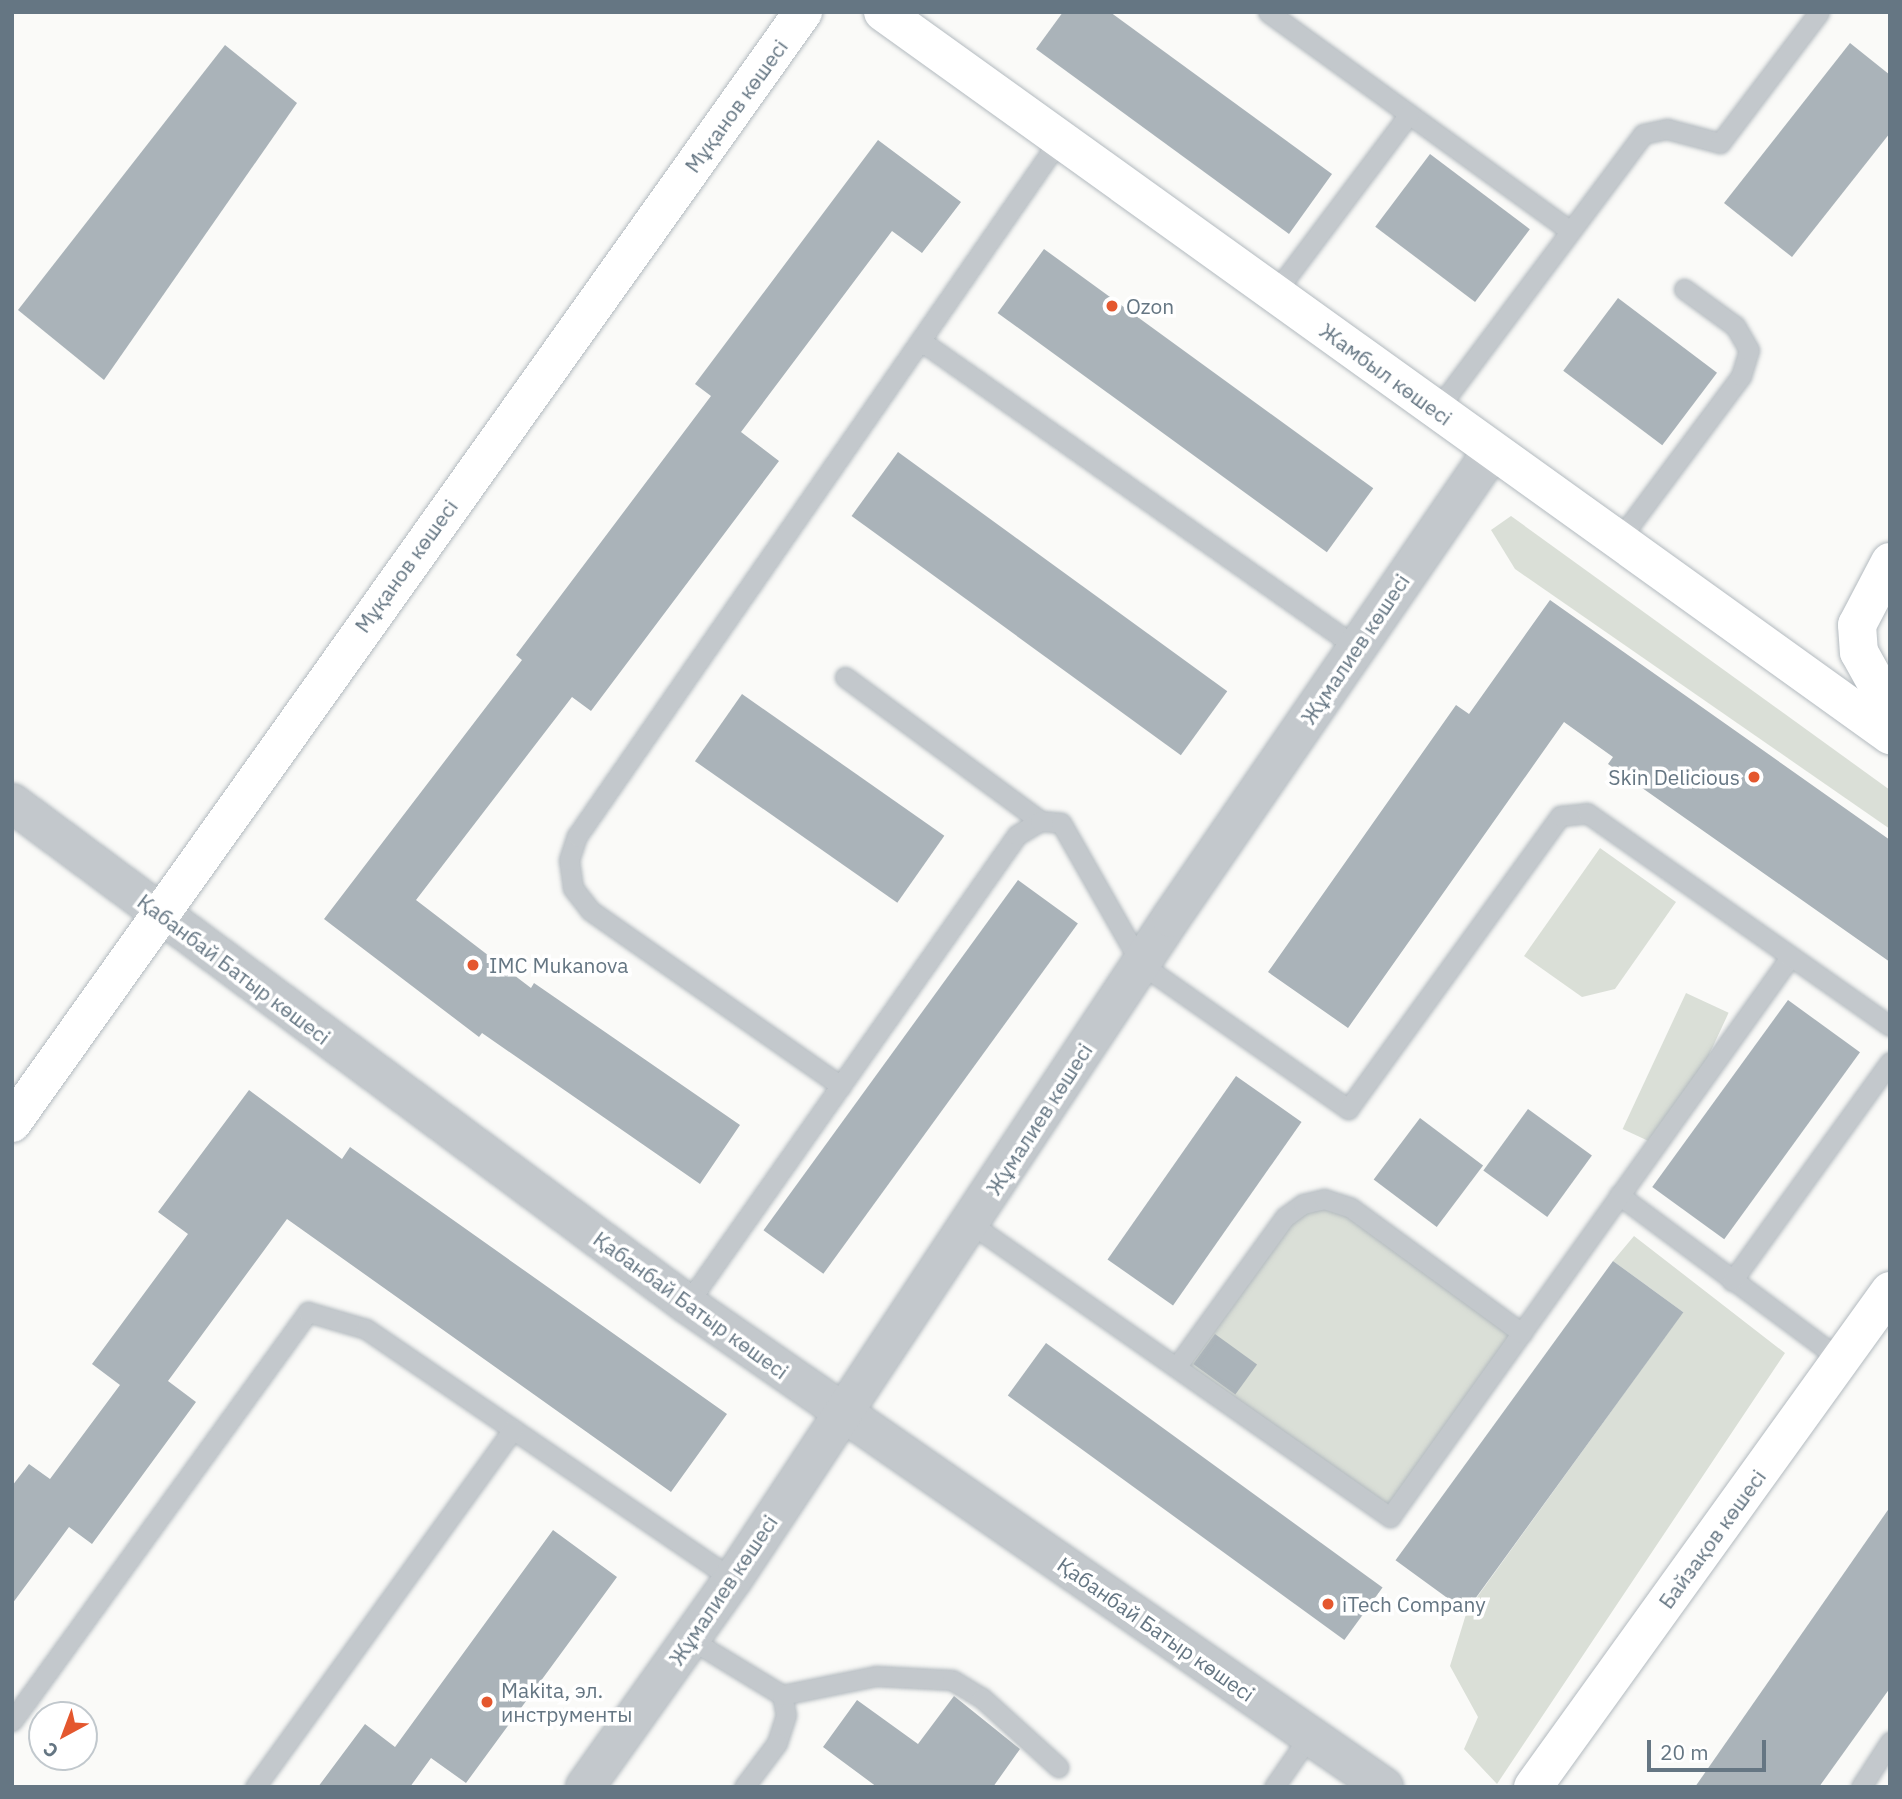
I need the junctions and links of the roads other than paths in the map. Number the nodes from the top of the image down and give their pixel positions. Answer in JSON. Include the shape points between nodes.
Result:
{"nodes":[{"id":1,"x":803,"y":12,"type":"edge"},
{"id":2,"x":883,"y":12,"type":"edge"},
{"id":3,"x":1268,"y":12,"type":"edge"},
{"id":4,"x":1819,"y":12,"type":"edge"},
{"id":5,"x":1409,"y":114,"type":"junction"},
{"id":6,"x":1060,"y":139,"type":"junction"},
{"id":7,"x":1568,"y":229,"type":"junction"},
{"id":8,"x":1684,"y":289,"type":"dead end"},
{"id":9,"x":1274,"y":294,"type":"junction"},
{"id":10,"x":921,"y":341,"type":"junction"},
{"id":11,"x":1436,"y":411,"type":"junction"},
{"id":12,"x":1492,"y":451,"type":"junction"},
{"id":13,"x":1618,"y":541,"type":"junction"},
{"id":14,"x":1890,"y":562,"type":"edge"},
{"id":15,"x":1356,"y":647,"type":"junction"},
{"id":16,"x":845,"y":677,"type":"dead end"},
{"id":17,"x":1890,"y":708,"type":"edge"},
{"id":18,"x":1890,"y":735,"type":"edge"},
{"id":19,"x":12,"y":803,"type":"edge"},
{"id":20,"x":1040,"y":821,"type":"junction"},
{"id":21,"x":158,"y":912,"type":"junction"},
{"id":22,"x":1790,"y":957,"type":"junction"},
{"id":23,"x":1141,"y":964,"type":"junction"},
{"id":24,"x":1890,"y":1026,"type":"edge"},
{"id":25,"x":1890,"y":1062,"type":"edge"},
{"id":26,"x":841,"y":1086,"type":"junction"},
{"id":27,"x":12,"y":1123,"type":"edge"},
{"id":28,"x":1619,"y":1195,"type":"junction"},
{"id":29,"x":970,"y":1223,"type":"junction"},
{"id":30,"x":1732,"y":1281,"type":"junction"},
{"id":31,"x":1890,"y":1291,"type":"edge"},
{"id":32,"x":687,"y":1304,"type":"junction"},
{"id":33,"x":1522,"y":1332,"type":"junction"},
{"id":34,"x":1841,"y":1360,"type":"junction"},
{"id":35,"x":1177,"y":1366,"type":"junction"},
{"id":36,"x":842,"y":1411,"type":"junction"},
{"id":37,"x":513,"y":1429,"type":"junction"},
{"id":38,"x":733,"y":1579,"type":"junction"},
{"id":39,"x":690,"y":1639,"type":"junction"},
{"id":40,"x":782,"y":1695,"type":"junction"},
{"id":41,"x":12,"y":1721,"type":"edge"},
{"id":42,"x":1310,"y":1735,"type":"junction"},
{"id":43,"x":1890,"y":1742,"type":"edge"},
{"id":44,"x":1058,"y":1767,"type":"dead end"},
{"id":45,"x":255,"y":1787,"type":"edge"},
{"id":46,"x":585,"y":1787,"type":"edge"},
{"id":47,"x":744,"y":1787,"type":"edge"},
{"id":48,"x":1273,"y":1787,"type":"edge"},
{"id":49,"x":1384,"y":1787,"type":"edge"},
{"id":50,"x":1533,"y":1787,"type":"edge"},
{"id":51,"x":1861,"y":1787,"type":"edge"}],
"edges":[{"from":1,"to":21,"type":"street","name":"Мұқанов көшесі"},
{"from":2,"to":6,"type":"street","name":"Жамбыл көшесі"},
{"from":3,"to":5,"type":"lane"},
{"from":4,"to":7,"type":"lane","via":[[1720,143],[1667,129],[1643,134]]},
{"from":5,"to":7,"type":"lane"},
{"from":5,"to":9,"type":"lane"},
{"from":6,"to":9,"type":"street","name":"Жамбыл көшесі"},
{"from":6,"to":10,"type":"lane"},
{"from":7,"to":11,"type":"lane"},
{"from":8,"to":13,"type":"lane","via":[[1735,326],[1749,350],[1741,376]]},
{"from":9,"to":11,"type":"street","name":"Жамбыл көшесі"},
{"from":10,"to":15,"type":"lane"},
{"from":10,"to":26,"type":"lane","via":[[578,836],[569,860],[573,888],[590,910]]},
{"from":11,"to":12,"type":"street","name":"Жамбыл көшесі"},
{"from":12,"to":13,"type":"street","name":"Жамбыл көшесі"},
{"from":12,"to":15,"type":"street","name":"Жұмалиев көшесі"},
{"from":13,"to":18,"type":"street","name":"Жамбыл көшесі"},
{"from":14,"to":17,"type":"street","via":[[1857,625],[1859,652]]},
{"from":15,"to":23,"type":"street","name":"Жұмалиев көшесі"},
{"from":16,"to":20,"type":"lane"},
{"from":19,"to":21,"type":"street","name":"Қабанбай Батыр көшесі"},
{"from":20,"to":23,"type":"lane","via":[[1061,823]]},
{"from":20,"to":26,"type":"lane","via":[[1017,835]]},
{"from":21,"to":27,"type":"street","name":"Мұқанов көшесі"},
{"from":21,"to":32,"type":"street","name":"Қабанбай Батыр көшесі"},
{"from":22,"to":23,"type":"lane","via":[[1587,813],[1560,817],[1348,1109]]},
{"from":22,"to":24,"type":"lane"},
{"from":22,"to":28,"type":"lane"},
{"from":23,"to":29,"type":"street","name":"Жұмалиев көшесі"},
{"from":25,"to":30,"type":"lane"},
{"from":26,"to":32,"type":"lane"},
{"from":28,"to":30,"type":"lane"},
{"from":28,"to":33,"type":"lane"},
{"from":29,"to":35,"type":"lane"},
{"from":29,"to":36,"type":"street","name":"Жұмалиев көшесі"},
{"from":30,"to":34,"type":"lane"},
{"from":31,"to":34,"type":"street","name":"Байзақов көшесі"},
{"from":32,"to":36,"type":"street","name":"Қабанбай Батыр көшесі"},
{"from":33,"to":35,"type":"lane","via":[[1351,1208],[1324,1199],[1285,1217]]},
{"from":33,"to":35,"type":"lane","via":[[1390,1517]]},
{"from":34,"to":50,"type":"street","name":"Байзақов көшесі"},
{"from":36,"to":38,"type":"street","name":"Жұмалиев көшесі"},
{"from":36,"to":42,"type":"street","name":"Қабанбай Батыр көшесі"},
{"from":37,"to":38,"type":"lane"},
{"from":37,"to":41,"type":"lane","via":[[366,1329],[308,1312]]},
{"from":37,"to":45,"type":"lane"},
{"from":38,"to":39,"type":"street","name":"Жұмалиев көшесі"},
{"from":39,"to":40,"type":"lane"},
{"from":39,"to":46,"type":"street","name":"Жұмалиев көшесі"},
{"from":40,"to":44,"type":"lane","via":[[876,1676],[953,1681],[982,1698]]},
{"from":40,"to":47,"type":"lane","via":[[786,1715],[776,1743]]},
{"from":42,"to":48,"type":"lane"},
{"from":42,"to":49,"type":"street","name":"Қабанбай Батыр көшесі"},
{"from":43,"to":51,"type":"lane"}]}
